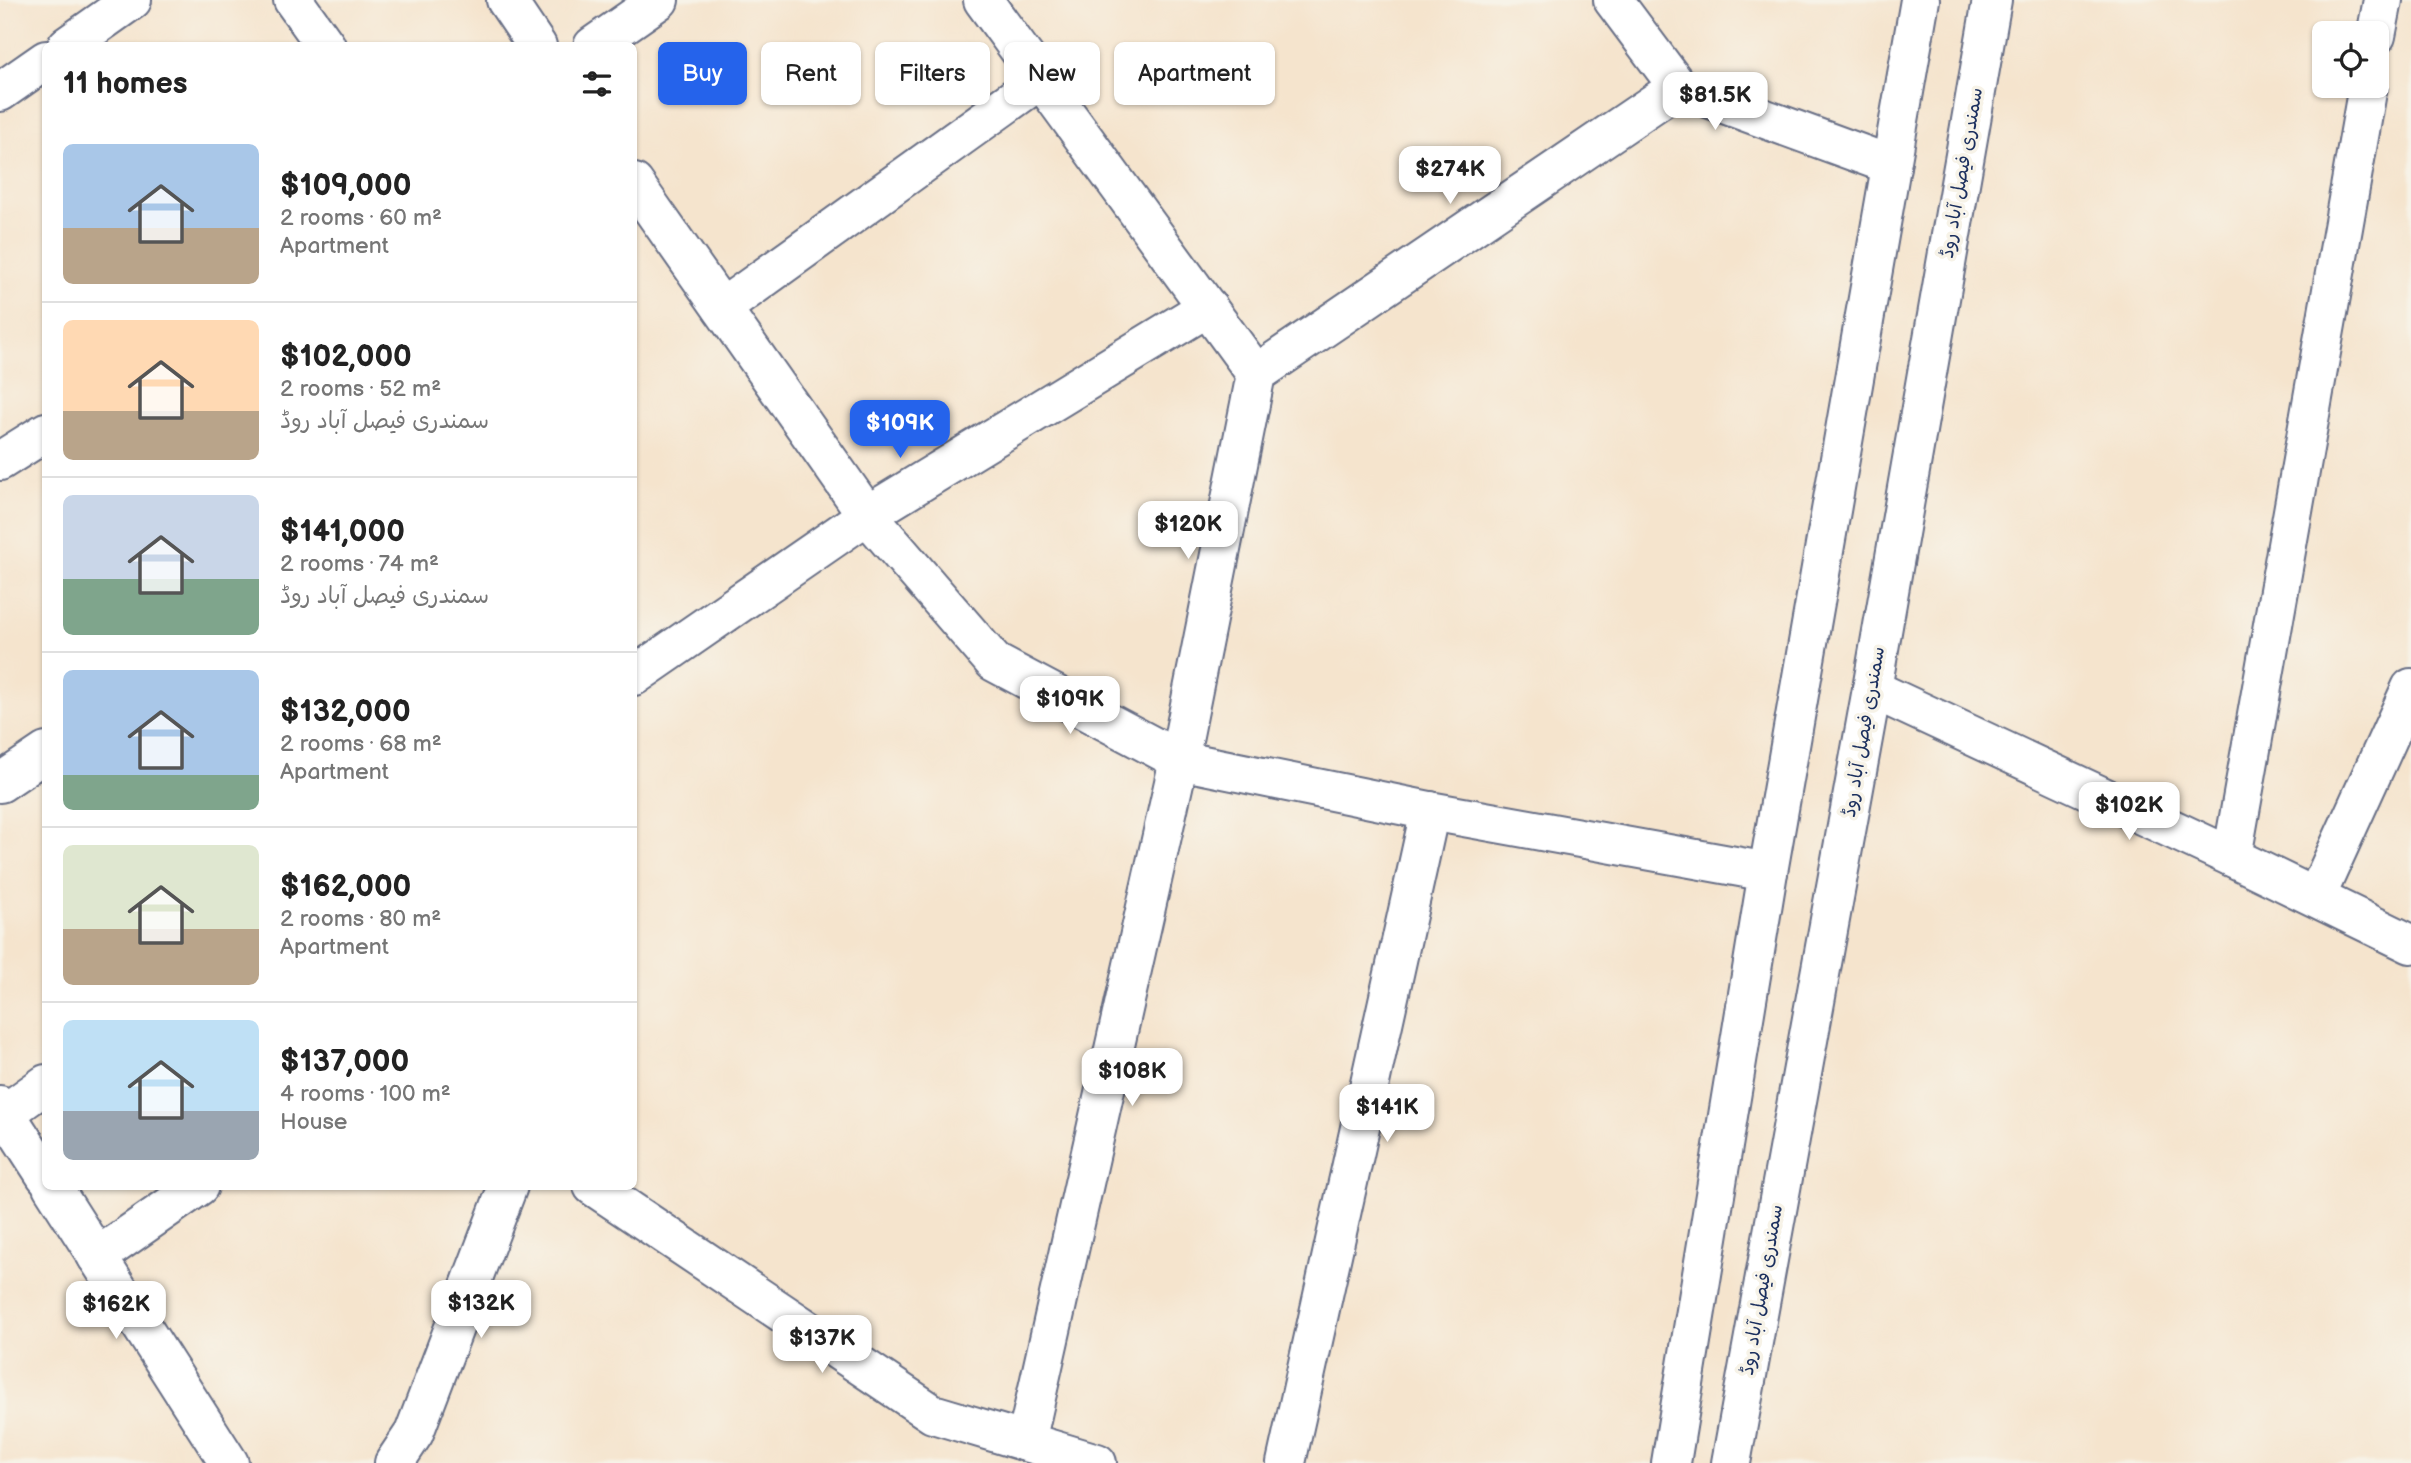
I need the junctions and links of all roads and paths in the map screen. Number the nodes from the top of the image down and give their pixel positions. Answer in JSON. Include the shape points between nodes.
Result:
{"nodes":[{"id":1,"x":132,"y":0,"type":"edge"},
{"id":2,"x":293,"y":0,"type":"edge"},
{"id":3,"x":506,"y":0,"type":"edge"},
{"id":4,"x":659,"y":0,"type":"edge"},
{"id":5,"x":983,"y":0,"type":"edge"},
{"id":6,"x":1613,"y":0,"type":"edge"},
{"id":7,"x":1920,"y":0,"type":"edge"},
{"id":8,"x":1992,"y":0,"type":"edge"},
{"id":9,"x":2383,"y":0,"type":"edge"},
{"id":10,"x":2379,"y":21,"type":"edge"},
{"id":11,"x":73,"y":42,"type":"edge"},
{"id":12,"x":323,"y":42,"type":"edge"},
{"id":13,"x":534,"y":42,"type":"edge"},
{"id":14,"x":599,"y":42,"type":"edge"},
{"id":15,"x":1014,"y":42,"type":"edge"},
{"id":16,"x":42,"y":63,"type":"edge"},
{"id":17,"x":1678,"y":87,"type":"junction"},
{"id":18,"x":0,"y":92,"type":"edge"},
{"id":19,"x":2366,"y":98,"type":"edge"},
{"id":20,"x":1005,"y":105,"type":"edge"},
{"id":21,"x":1060,"y":105,"type":"edge"},
{"id":22,"x":1891,"y":165,"type":"junction"},
{"id":23,"x":637,"y":187,"type":"edge"},
{"id":24,"x":1208,"y":307,"type":"junction"},
{"id":25,"x":722,"y":308,"type":"junction"},
{"id":26,"x":1256,"y":374,"type":"junction"},
{"id":27,"x":42,"y":435,"type":"edge"},
{"id":28,"x":0,"y":461,"type":"edge"},
{"id":29,"x":867,"y":514,"type":"junction"},
{"id":30,"x":637,"y":674,"type":"edge"},
{"id":31,"x":2411,"y":688,"type":"edge"},
{"id":32,"x":1872,"y":689,"type":"junction"},
{"id":33,"x":42,"y":755,"type":"edge"},
{"id":34,"x":1179,"y":760,"type":"junction"},
{"id":35,"x":0,"y":783,"type":"edge"},
{"id":36,"x":1430,"y":811,"type":"junction"},
{"id":37,"x":2232,"y":857,"type":"junction"},
{"id":38,"x":1768,"y":872,"type":"junction"},
{"id":39,"x":2316,"y":897,"type":"junction"},
{"id":40,"x":2411,"y":944,"type":"edge"},
{"id":41,"x":42,"y":1087,"type":"edge"},
{"id":42,"x":2,"y":1112,"type":"edge"},
{"id":43,"x":42,"y":1170,"type":"edge"},
{"id":44,"x":55,"y":1190,"type":"edge"},
{"id":45,"x":194,"y":1190,"type":"edge"},
{"id":46,"x":506,"y":1190,"type":"edge"},
{"id":47,"x":599,"y":1190,"type":"edge"},
{"id":48,"x":97,"y":1256,"type":"junction"},
{"id":49,"x":1026,"y":1442,"type":"junction"},
{"id":50,"x":229,"y":1463,"type":"edge"},
{"id":51,"x":394,"y":1463,"type":"edge"},
{"id":52,"x":1097,"y":1463,"type":"edge"},
{"id":53,"x":1286,"y":1463,"type":"edge"},
{"id":54,"x":1671,"y":1463,"type":"edge"},
{"id":55,"x":1731,"y":1463,"type":"edge"}],
"edges":[{"from":1,"to":11,"type":"main road"},
{"from":2,"to":12,"type":"main road"},
{"from":3,"to":13,"type":"main road"},
{"from":4,"to":14,"type":"main road"},
{"from":5,"to":15,"type":"main road"},
{"from":6,"to":17,"type":"main road"},
{"from":7,"to":22,"type":"main road"},
{"from":8,"to":32,"type":"main road","name":"سمندری فیصل آباد روڈ"},
{"from":9,"to":10,"type":"main road"},
{"from":16,"to":18,"type":"main road"},
{"from":17,"to":22,"type":"main road"},
{"from":17,"to":26,"type":"main road"},
{"from":19,"to":37,"type":"main road"},
{"from":20,"to":25,"type":"main road"},
{"from":21,"to":24,"type":"main road"},
{"from":22,"to":38,"type":"main road"},
{"from":23,"to":25,"type":"main road"},
{"from":24,"to":26,"type":"main road"},
{"from":24,"to":29,"type":"main road"},
{"from":25,"to":29,"type":"main road"},
{"from":26,"to":34,"type":"main road"},
{"from":27,"to":28,"type":"main road"},
{"from":29,"to":30,"type":"main road"},
{"from":29,"to":34,"type":"main road","via":[[994,662]]},
{"from":31,"to":39,"type":"main road"},
{"from":32,"to":37,"type":"main road"},
{"from":32,"to":55,"type":"main road","name":"سمندری فیصل آباد روڈ"},
{"from":33,"to":35,"type":"main road"},
{"from":34,"to":36,"type":"main road"},
{"from":34,"to":49,"type":"main road"},
{"from":36,"to":38,"type":"main road"},
{"from":36,"to":53,"type":"main road"},
{"from":37,"to":39,"type":"main road"},
{"from":38,"to":54,"type":"main road"},
{"from":39,"to":40,"type":"main road"},
{"from":41,"to":42,"type":"main road"},
{"from":42,"to":43,"type":"main road"},
{"from":44,"to":48,"type":"main road"},
{"from":45,"to":48,"type":"main road"},
{"from":46,"to":51,"type":"main road","via":[[414,1433]]},
{"from":47,"to":49,"type":"main road","via":[[933,1414]]},
{"from":48,"to":50,"type":"main road"},
{"from":49,"to":52,"type":"main road"}]}
